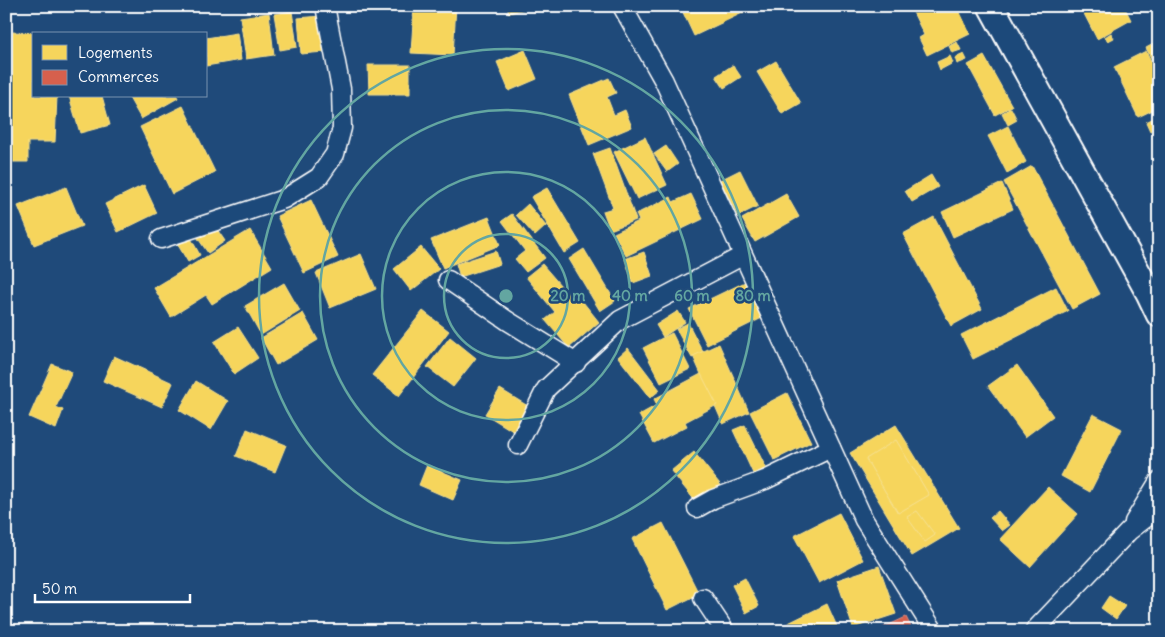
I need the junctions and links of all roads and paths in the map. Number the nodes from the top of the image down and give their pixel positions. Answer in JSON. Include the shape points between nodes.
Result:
{"nodes":[{"id":1,"x":325,"y":6,"type":"edge"},
{"id":2,"x":622,"y":6,"type":"edge"},
{"id":3,"x":991,"y":6,"type":"edge"},
{"id":4,"x":162,"y":239,"type":"dead end"},
{"id":5,"x":742,"y":256,"type":"junction"},
{"id":6,"x":448,"y":280,"type":"dead end"},
{"id":7,"x":1156,"y":298,"type":"edge"},
{"id":8,"x":576,"y":363,"type":"junction"},
{"id":9,"x":518,"y":445,"type":"dead end"},
{"id":10,"x":831,"y":448,"type":"junction"},
{"id":11,"x":1159,"y":481,"type":"edge"},
{"id":12,"x":697,"y":508,"type":"dead end"},
{"id":13,"x":1159,"y":508,"type":"edge"},
{"id":14,"x":1129,"y":531,"type":"junction"},
{"id":15,"x":703,"y":598,"type":"dead end"},
{"id":16,"x":725,"y":631,"type":"edge"},
{"id":17,"x":934,"y":631,"type":"edge"},
{"id":18,"x":1034,"y":631,"type":"edge"}],
"edges":[{"from":1,"to":4,"type":"street","via":[[341,89],[342,128],[335,154],[319,177],[284,200]]},
{"from":2,"to":5,"type":"street","via":[[664,81]]},
{"from":3,"to":7,"type":"street"},
{"from":5,"to":8,"type":"street","via":[[620,320]]},
{"from":5,"to":10,"type":"street"},
{"from":6,"to":8,"type":"street"},
{"from":8,"to":9,"type":"street","via":[[546,388]]},
{"from":10,"to":12,"type":"street"},
{"from":10,"to":17,"type":"street","via":[[864,520]]},
{"from":11,"to":14,"type":"street"},
{"from":13,"to":14,"type":"street"},
{"from":14,"to":18,"type":"street"},
{"from":15,"to":16,"type":"street"}]}
